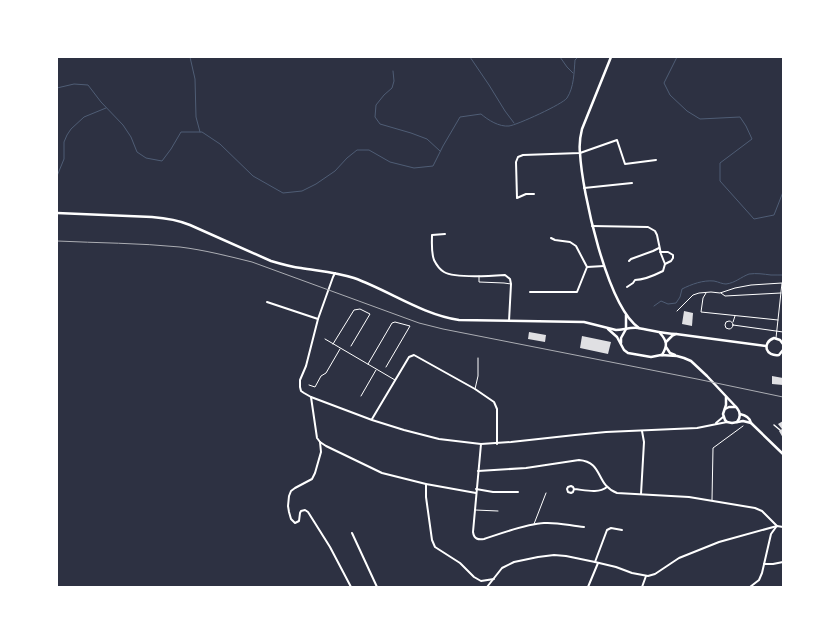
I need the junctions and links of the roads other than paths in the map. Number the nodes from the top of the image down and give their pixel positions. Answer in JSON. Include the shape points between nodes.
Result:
{"nodes":[{"id":1,"x":611,"y":57,"type":"edge"},
{"id":2,"x":580,"y":154,"type":"junction"},
{"id":3,"x":656,"y":160,"type":"dead end"},
{"id":4,"x":632,"y":183,"type":"dead end"},
{"id":5,"x":584,"y":188,"type":"junction"},
{"id":6,"x":534,"y":194,"type":"dead end"},
{"id":7,"x":57,"y":213,"type":"edge"},
{"id":8,"x":592,"y":226,"type":"junction"},
{"id":9,"x":446,"y":234,"type":"dead end"},
{"id":10,"x":551,"y":238,"type":"dead end"},
{"id":11,"x":659,"y":248,"type":"junction"},
{"id":12,"x":660,"y":252,"type":"junction"},
{"id":13,"x":629,"y":261,"type":"dead end"},
{"id":14,"x":664,"y":264,"type":"junction"},
{"id":15,"x":604,"y":266,"type":"junction"},
{"id":16,"x":587,"y":267,"type":"junction"},
{"id":17,"x":336,"y":273,"type":"junction"},
{"id":18,"x":479,"y":275,"type":"junction"},
{"id":19,"x":511,"y":284,"type":"junction"},
{"id":20,"x":627,"y":287,"type":"dead end"},
{"id":21,"x":530,"y":292,"type":"dead end"},
{"id":22,"x":706,"y":292,"type":"junction"},
{"id":23,"x":720,"y":293,"type":"junction"},
{"id":24,"x":781,"y":293,"type":"junction"},
{"id":25,"x":267,"y":302,"type":"dead end"},
{"id":26,"x":677,"y":311,"type":"dead end"},
{"id":27,"x":626,"y":315,"type":"junction"},
{"id":28,"x":735,"y":316,"type":"junction"},
{"id":29,"x":318,"y":319,"type":"junction"},
{"id":30,"x":779,"y":320,"type":"junction"},
{"id":31,"x":509,"y":321,"type":"junction"},
{"id":32,"x":732,"y":322,"type":"junction"},
{"id":33,"x":733,"y":325,"type":"junction"},
{"id":34,"x":607,"y":328,"type":"junction"},
{"id":35,"x":639,"y":328,"type":"junction"},
{"id":36,"x":626,"y":329,"type":"junction"},
{"id":37,"x":777,"y":331,"type":"junction"},
{"id":38,"x":783,"y":332,"type":"edge"},
{"id":39,"x":660,"y":333,"type":"junction"},
{"id":40,"x":676,"y":334,"type":"junction"},
{"id":41,"x":776,"y":338,"type":"junction"},
{"id":42,"x":325,"y":339,"type":"dead end"},
{"id":43,"x":666,"y":342,"type":"junction"},
{"id":44,"x":333,"y":344,"type":"junction"},
{"id":45,"x":783,"y":344,"type":"edge"},
{"id":46,"x":622,"y":345,"type":"junction"},
{"id":47,"x":351,"y":346,"type":"dead end"},
{"id":48,"x":766,"y":346,"type":"junction"},
{"id":49,"x":666,"y":347,"type":"junction"},
{"id":50,"x":341,"y":348,"type":"junction"},
{"id":51,"x":783,"y":350,"type":"edge"},
{"id":52,"x":661,"y":355,"type":"junction"},
{"id":53,"x":677,"y":356,"type":"junction"},
{"id":54,"x":478,"y":358,"type":"dead end"},
{"id":55,"x":368,"y":364,"type":"junction"},
{"id":56,"x":386,"y":367,"type":"dead end"},
{"id":57,"x":377,"y":369,"type":"junction"},
{"id":58,"x":395,"y":380,"type":"junction"},
{"id":59,"x":309,"y":385,"type":"dead end"},
{"id":60,"x":475,"y":390,"type":"junction"},
{"id":61,"x":361,"y":396,"type":"dead end"},
{"id":62,"x":726,"y":396,"type":"junction"},
{"id":63,"x":311,"y":397,"type":"junction"},
{"id":64,"x":736,"y":407,"type":"junction"},
{"id":65,"x":724,"y":411,"type":"junction"},
{"id":66,"x":740,"y":414,"type":"junction"},
{"id":67,"x":723,"y":417,"type":"junction"},
{"id":68,"x":372,"y":420,"type":"junction"},
{"id":69,"x":727,"y":422,"type":"junction"},
{"id":70,"x":737,"y":422,"type":"junction"},
{"id":71,"x":751,"y":423,"type":"junction"},
{"id":72,"x":715,"y":424,"type":"junction"},
{"id":73,"x":774,"y":425,"type":"dead end"},
{"id":74,"x":743,"y":426,"type":"dead end"},
{"id":75,"x":780,"y":430,"type":"dead end"},
{"id":76,"x":642,"y":431,"type":"junction"},
{"id":77,"x":320,"y":442,"type":"junction"},
{"id":78,"x":481,"y":444,"type":"junction"},
{"id":79,"x":497,"y":444,"type":"junction"},
{"id":80,"x":783,"y":454,"type":"edge"},
{"id":81,"x":478,"y":471,"type":"junction"},
{"id":82,"x":426,"y":484,"type":"junction"},
{"id":83,"x":607,"y":487,"type":"junction"},
{"id":84,"x":476,"y":489,"type":"junction"},
{"id":85,"x":574,"y":489,"type":"dead end"},
{"id":86,"x":518,"y":492,"type":"dead end"},
{"id":87,"x":476,"y":493,"type":"junction"},
{"id":88,"x":546,"y":493,"type":"dead end"},
{"id":89,"x":641,"y":494,"type":"junction"},
{"id":90,"x":712,"y":501,"type":"junction"},
{"id":91,"x":475,"y":510,"type":"junction"},
{"id":92,"x":498,"y":511,"type":"dead end"},
{"id":93,"x":534,"y":524,"type":"junction"},
{"id":94,"x":777,"y":526,"type":"junction"},
{"id":95,"x":584,"y":527,"type":"dead end"},
{"id":96,"x":783,"y":527,"type":"edge"},
{"id":97,"x":622,"y":530,"type":"dead end"},
{"id":98,"x":352,"y":533,"type":"dead end"},
{"id":99,"x":783,"y":562,"type":"edge"},
{"id":100,"x":596,"y":563,"type":"junction"},
{"id":101,"x":764,"y":564,"type":"junction"},
{"id":102,"x":646,"y":576,"type":"junction"},
{"id":103,"x":494,"y":579,"type":"junction"},
{"id":104,"x":351,"y":587,"type":"edge"},
{"id":105,"x":377,"y":587,"type":"edge"},
{"id":106,"x":487,"y":587,"type":"edge"},
{"id":107,"x":588,"y":587,"type":"edge"},
{"id":108,"x":642,"y":587,"type":"edge"},
{"id":109,"x":750,"y":587,"type":"edge"}],
"edges":[{"from":1,"to":2,"type":"main road","via":[[582,129]]},
{"from":2,"to":3,"type":"street","via":[[617,140],[625,164]]},
{"from":2,"to":5,"type":"main road"},
{"from":2,"to":6,"type":"street","via":[[518,157],[518,198]]},
{"from":4,"to":5,"type":"street"},
{"from":5,"to":8,"type":"main road"},
{"from":7,"to":17,"type":"main road","via":[[152,217],[180,221],[271,261]]},
{"from":8,"to":11,"type":"street","via":[[648,227],[658,235]]},
{"from":8,"to":15,"type":"main road"},
{"from":9,"to":18,"type":"street","via":[[432,235],[433,254],[437,266],[449,274]]},
{"from":10,"to":16,"type":"street","via":[[576,246]]},
{"from":11,"to":12,"type":"street"},
{"from":11,"to":13,"type":"street"},
{"from":12,"to":14,"type":"street"},
{"from":12,"to":14,"type":"street","via":[[673,255],[671,261]]},
{"from":14,"to":20,"type":"street","via":[[663,271],[635,280]]},
{"from":15,"to":16,"type":"street"},
{"from":15,"to":27,"type":"main road","via":[[610,285]]},
{"from":16,"to":21,"type":"street","via":[[576,292]]},
{"from":17,"to":29,"type":"street"},
{"from":17,"to":31,"type":"main road","via":[[364,282],[422,310],[446,318]]},
{"from":18,"to":19,"type":"street","via":[[505,276],[510,279]]},
{"from":18,"to":19,"type":"lane","via":[[479,282]]},
{"from":19,"to":31,"type":"street"},
{"from":22,"to":23,"type":"lane"},
{"from":22,"to":26,"type":"lane","via":[[693,295]]},
{"from":22,"to":28,"type":"lane","via":[[701,312]]},
{"from":23,"to":24,"type":"lane","via":[[725,296]]},
{"from":23,"to":24,"type":"lane","via":[[752,285],[782,283]]},
{"from":24,"to":30,"type":"lane"},
{"from":25,"to":29,"type":"street"},
{"from":27,"to":35,"type":"main road"},
{"from":27,"to":36,"type":"main road"},
{"from":28,"to":30,"type":"lane"},
{"from":28,"to":32,"type":"lane"},
{"from":29,"to":63,"type":"street","via":[[299,383],[304,393]]},
{"from":30,"to":37,"type":"lane"},
{"from":31,"to":34,"type":"main road","via":[[584,322]]},
{"from":32,"to":33,"type":"lane"},
{"from":32,"to":33,"type":"lane","via":[[727,322],[726,326],[729,329]]},
{"from":33,"to":37,"type":"lane"},
{"from":34,"to":36,"type":"main road"},
{"from":34,"to":46,"type":"main road"},
{"from":35,"to":36,"type":"main road"},
{"from":35,"to":39,"type":"main road"},
{"from":36,"to":46,"type":"main road","via":[[621,338]]},
{"from":37,"to":38,"type":"lane"},
{"from":37,"to":41,"type":"lane"},
{"from":39,"to":40,"type":"main road"},
{"from":39,"to":43,"type":"main road"},
{"from":40,"to":43,"type":"main road"},
{"from":40,"to":48,"type":"main road"},
{"from":41,"to":45,"type":"main road"},
{"from":41,"to":48,"type":"main road","via":[[769,341]]},
{"from":42,"to":44,"type":"lane"},
{"from":43,"to":49,"type":"main road"},
{"from":44,"to":47,"type":"lane","via":[[354,310],[360,309],[370,314]]},
{"from":44,"to":50,"type":"lane"},
{"from":46,"to":52,"type":"main road","via":[[628,353],[651,357]]},
{"from":48,"to":51,"type":"main road","via":[[773,356],[779,355]]},
{"from":49,"to":52,"type":"main road"},
{"from":49,"to":53,"type":"main road","via":[[670,353]]},
{"from":50,"to":55,"type":"lane"},
{"from":50,"to":59,"type":"lane","via":[[315,387]]},
{"from":52,"to":53,"type":"main road"},
{"from":53,"to":62,"type":"main road","via":[[691,361]]},
{"from":54,"to":60,"type":"lane"},
{"from":55,"to":56,"type":"lane","via":[[392,323],[410,326]]},
{"from":55,"to":57,"type":"lane"},
{"from":57,"to":58,"type":"lane"},
{"from":57,"to":61,"type":"lane"},
{"from":58,"to":60,"type":"street","via":[[409,357],[414,356]]},
{"from":58,"to":68,"type":"street"},
{"from":60,"to":79,"type":"street","via":[[494,402],[497,409]]},
{"from":62,"to":64,"type":"main road"},
{"from":62,"to":65,"type":"main road"},
{"from":63,"to":68,"type":"street"},
{"from":63,"to":77,"type":"street","via":[[317,438]]},
{"from":64,"to":65,"type":"main road","via":[[729,407]]},
{"from":64,"to":66,"type":"main road"},
{"from":65,"to":67,"type":"main road"},
{"from":66,"to":70,"type":"main road"},
{"from":66,"to":71,"type":"main road","via":[[745,415]]},
{"from":67,"to":69,"type":"main road"},
{"from":67,"to":72,"type":"street"},
{"from":68,"to":78,"type":"street","via":[[439,439]]},
{"from":69,"to":70,"type":"main road"},
{"from":69,"to":72,"type":"street"},
{"from":70,"to":71,"type":"main road"},
{"from":71,"to":80,"type":"main road"},
{"from":72,"to":76,"type":"street","via":[[697,428]]},
{"from":73,"to":75,"type":"street"},
{"from":74,"to":90,"type":"lane","via":[[713,448]]},
{"from":76,"to":79,"type":"street","via":[[583,434]]},
{"from":76,"to":89,"type":"street","via":[[644,442]]},
{"from":77,"to":82,"type":"street","via":[[382,473]]},
{"from":77,"to":104,"type":"street","via":[[321,452],[315,473],[312,479],[291,492],[288,506],[291,519],[295,523],[301,511],[308,512]]},
{"from":78,"to":79,"type":"street"},
{"from":78,"to":81,"type":"street"},
{"from":81,"to":83,"type":"street","via":[[526,468],[579,460],[595,466]]},
{"from":81,"to":84,"type":"street"},
{"from":82,"to":87,"type":"street"},
{"from":82,"to":103,"type":"street","via":[[435,547],[481,581]]},
{"from":83,"to":85,"type":"street","via":[[599,491]]},
{"from":83,"to":89,"type":"street","via":[[617,493]]},
{"from":84,"to":86,"type":"street"},
{"from":84,"to":87,"type":"street"},
{"from":87,"to":91,"type":"street"},
{"from":88,"to":93,"type":"lane"},
{"from":89,"to":90,"type":"street"},
{"from":90,"to":94,"type":"street","via":[[755,508],[762,511]]},
{"from":91,"to":92,"type":"lane"},
{"from":91,"to":93,"type":"street","via":[[473,536],[479,540]]},
{"from":93,"to":95,"type":"street","via":[[553,523]]},
{"from":94,"to":96,"type":"street"},
{"from":94,"to":101,"type":"street","via":[[771,534]]},
{"from":94,"to":102,"type":"street","via":[[719,542],[679,558],[655,574]]},
{"from":97,"to":100,"type":"street","via":[[607,530]]},
{"from":98,"to":105,"type":"street"},
{"from":99,"to":101,"type":"street"},
{"from":100,"to":102,"type":"street"},
{"from":100,"to":103,"type":"street","via":[[566,556],[538,557],[514,562],[502,568]]},
{"from":100,"to":107,"type":"street"},
{"from":101,"to":109,"type":"street","via":[[758,580]]},
{"from":102,"to":108,"type":"street"},
{"from":103,"to":106,"type":"street"}]}
